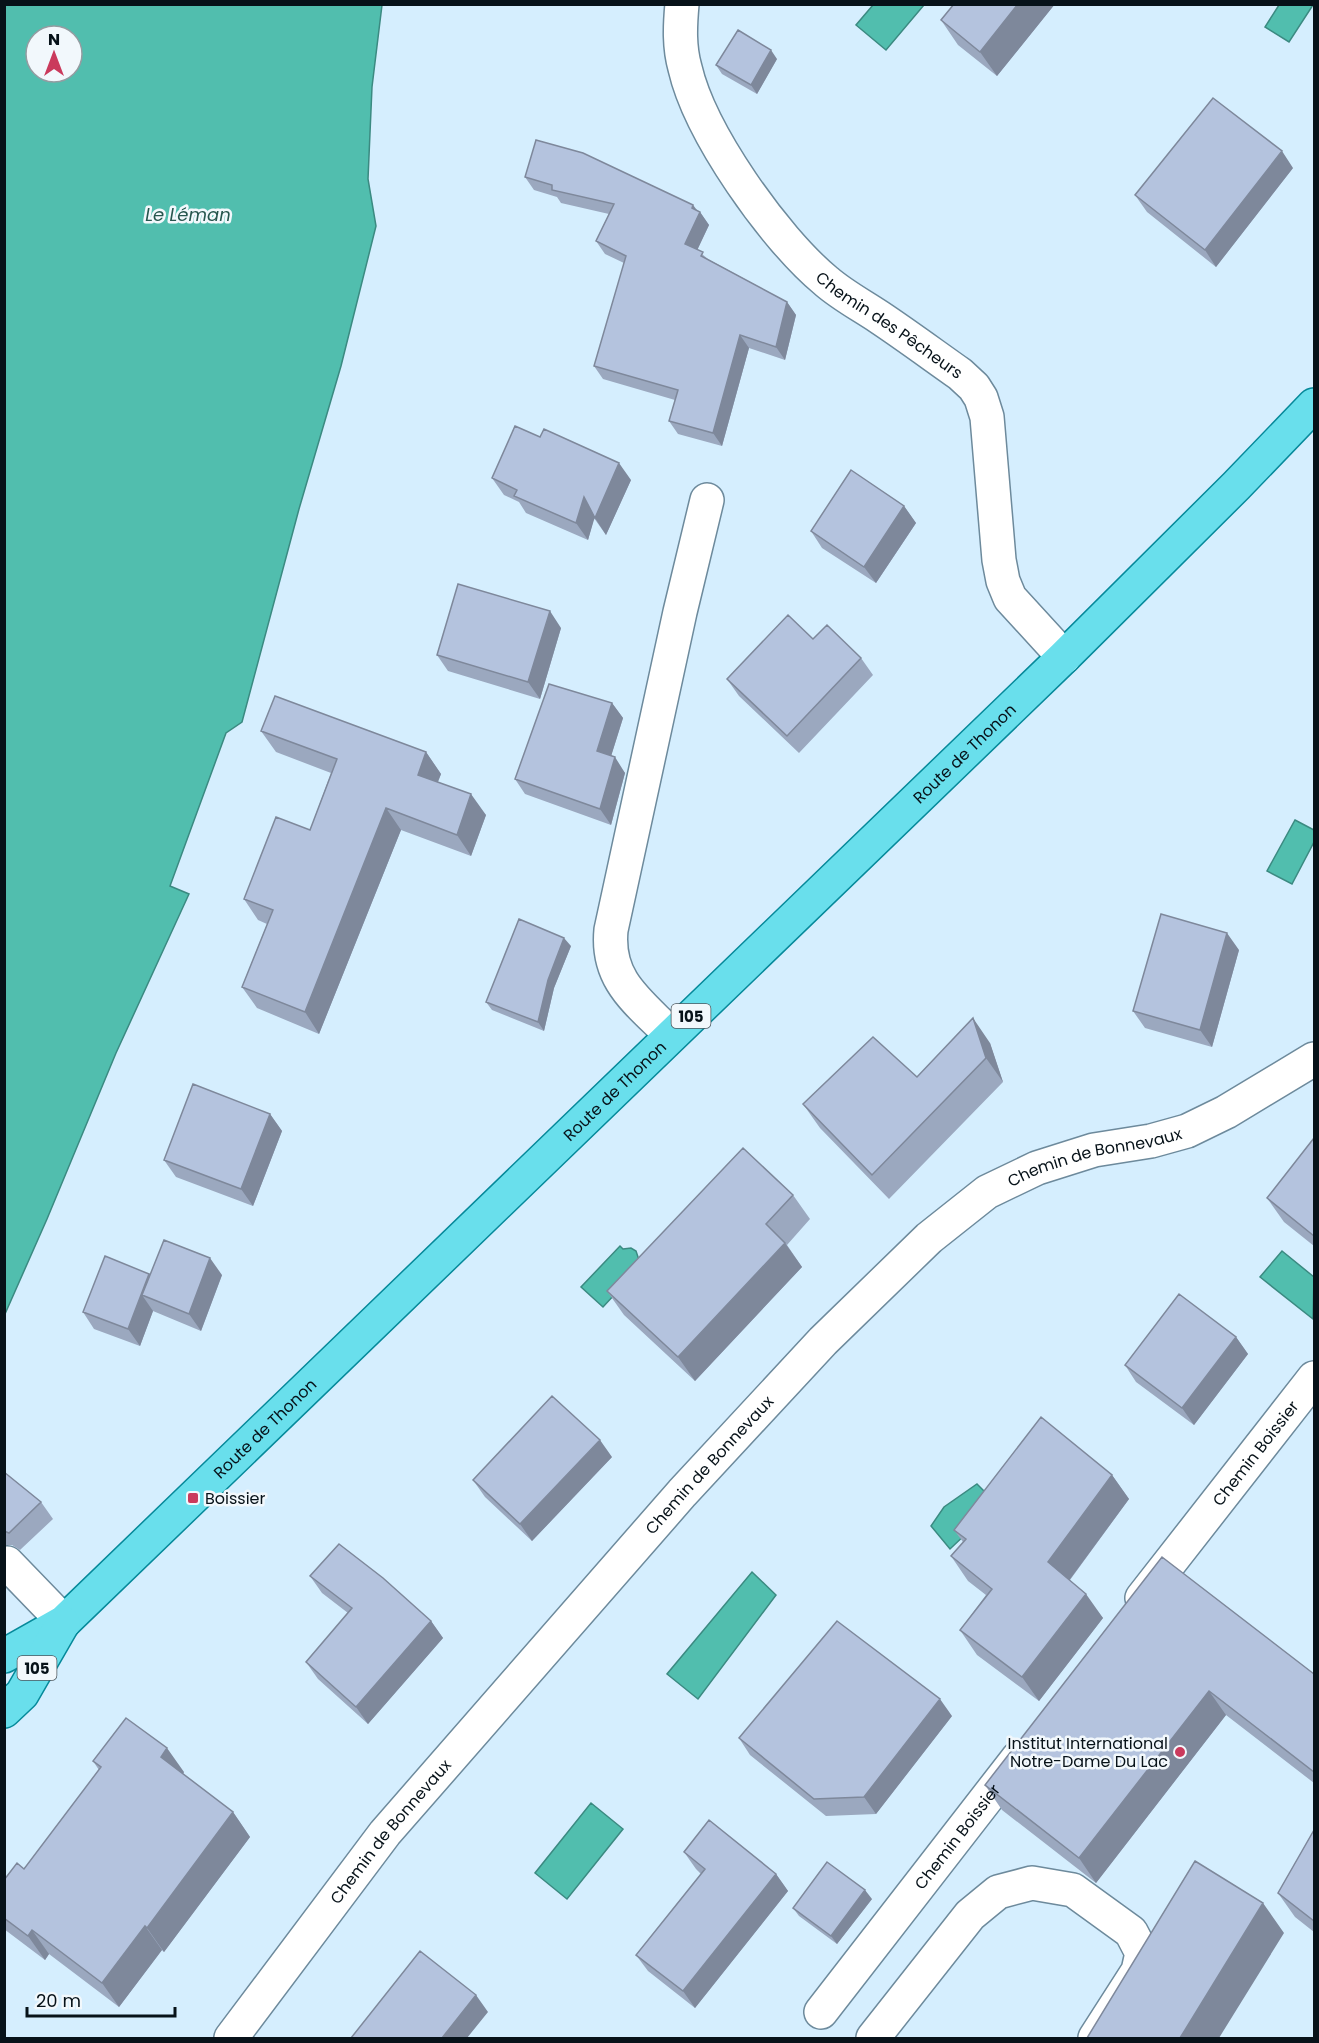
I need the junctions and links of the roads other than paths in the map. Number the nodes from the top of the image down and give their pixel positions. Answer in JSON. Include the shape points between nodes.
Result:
{"nodes":[{"id":1,"x":682,"y":4,"type":"edge"},
{"id":2,"x":1314,"y":405,"type":"edge"},
{"id":3,"x":706,"y":500,"type":"dead end"},
{"id":4,"x":1064,"y":657,"type":"junction"},
{"id":5,"x":671,"y":1035,"type":"junction"},
{"id":6,"x":1314,"y":1059,"type":"edge"},
{"id":7,"x":1312,"y":1386,"type":"edge"},
{"id":8,"x":7,"y":1563,"type":"dead end"},
{"id":9,"x":64,"y":1622,"type":"junction"},
{"id":10,"x":1123,"y":1623,"type":"edge"},
{"id":11,"x":4,"y":1656,"type":"edge"},
{"id":12,"x":4,"y":1711,"type":"edge"},
{"id":13,"x":1034,"y":1737,"type":"edge"},
{"id":14,"x":821,"y":2012,"type":"dead end"},
{"id":15,"x":231,"y":2038,"type":"edge"},
{"id":16,"x":873,"y":2038,"type":"edge"},
{"id":17,"x":1095,"y":2038,"type":"edge"}],
"edges":[{"from":1,"to":4,"type":"street","name":"Chemin des Pêcheurs","via":[[680,42],[693,96],[706,126],[759,206],[792,248],[826,282],[960,374],[981,398],[990,438],[1003,581],[1016,606]]},
{"from":2,"to":4,"type":"main road","name":"Route de Thonon","number":"105"},
{"from":3,"to":5,"type":"street","via":[[609,946],[619,978]]},
{"from":4,"to":5,"type":"main road","name":"Route de Thonon","number":"105"},
{"from":5,"to":9,"type":"main road","name":"Route de Thonon","number":"105"},
{"from":6,"to":15,"type":"street","name":"Chemin de Bonnevaux","via":[[1187,1131],[1094,1150],[1036,1168],[987,1192],[929,1238],[823,1341],[682,1493],[408,1806]]},
{"from":7,"to":10,"type":"street","name":"Chemin Boissier"},
{"from":8,"to":9,"type":"street"},
{"from":9,"to":11,"type":"main road","name":"Route de Thonon","number":"105"},
{"from":9,"to":12,"type":"main road","name":"Route de Thonon","number":"105","via":[[22,1694]]},
{"from":13,"to":14,"type":"street","name":"Chemin Boissier"},
{"from":16,"to":17,"type":"street","via":[[970,1915],[998,1893],[1032,1883],[1073,1890],[1131,1932],[1142,1953],[1138,1971]]}]}
